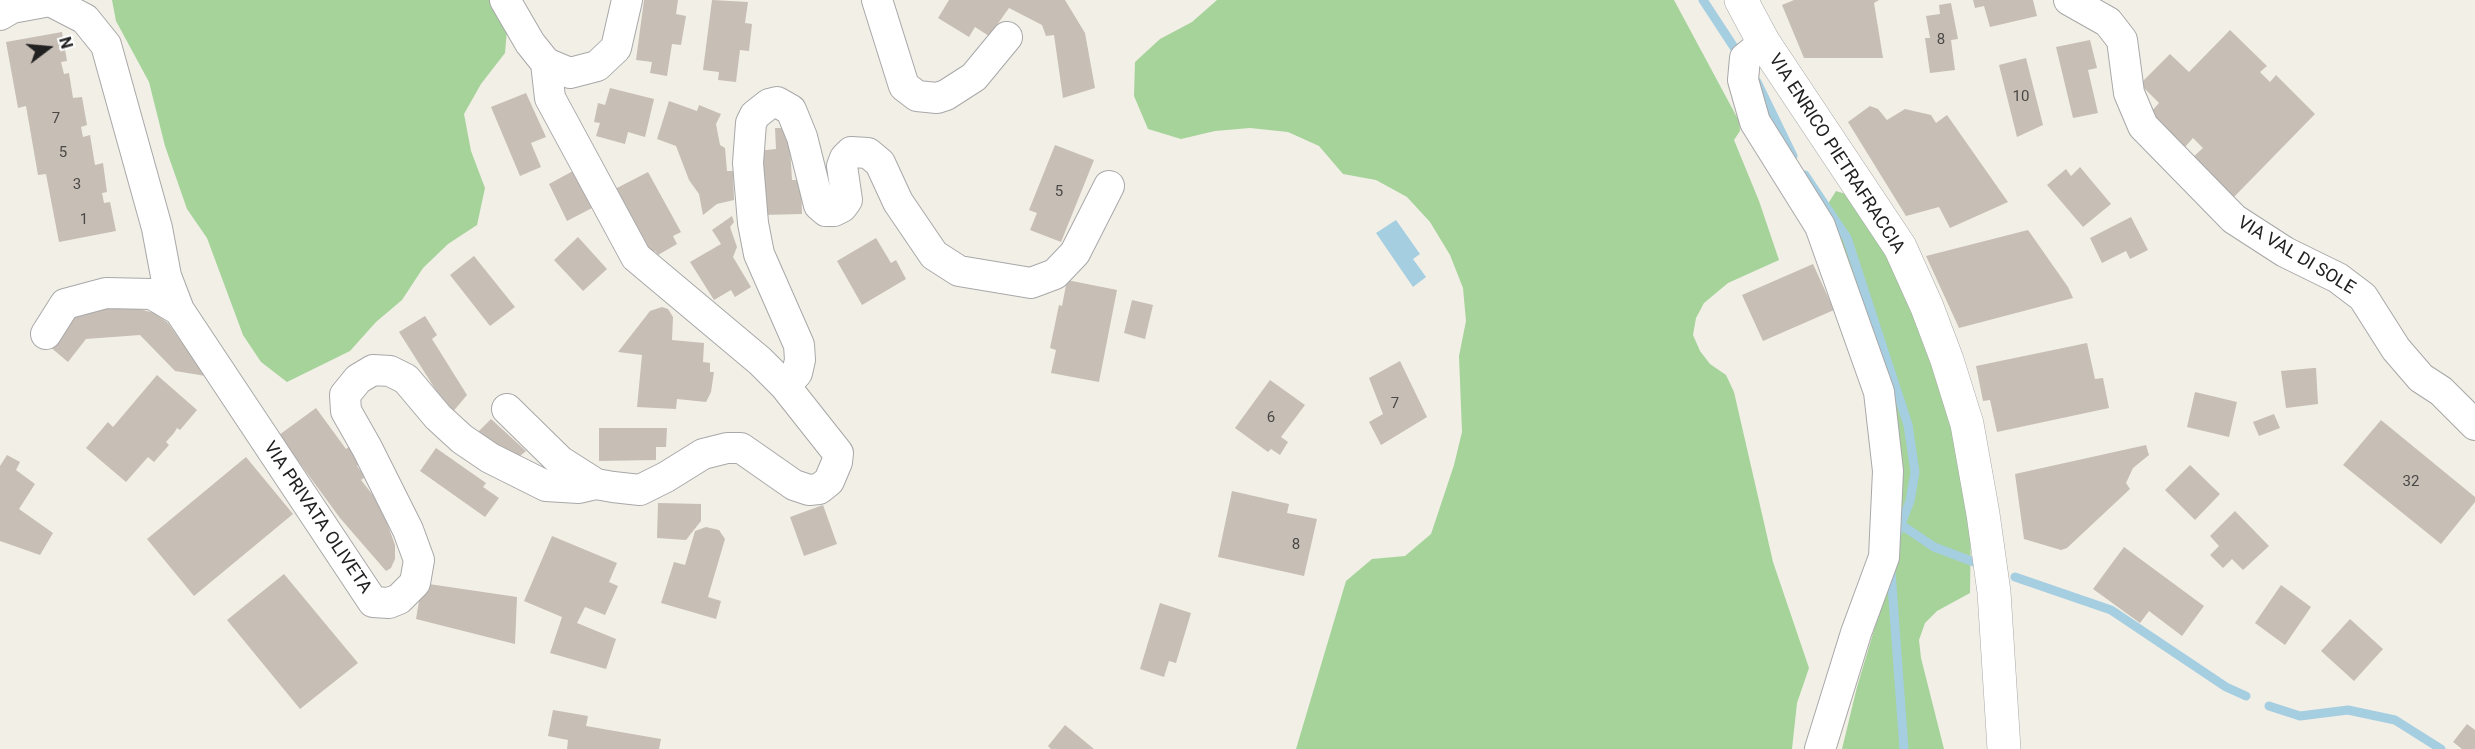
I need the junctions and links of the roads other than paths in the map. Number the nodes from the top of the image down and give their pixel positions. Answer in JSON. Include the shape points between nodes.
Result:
{"nodes":[{"id":1,"x":504,"y":0,"type":"edge"},
{"id":2,"x":627,"y":0,"type":"edge"},
{"id":3,"x":877,"y":0,"type":"edge"},
{"id":4,"x":1741,"y":0,"type":"edge"},
{"id":5,"x":2069,"y":0,"type":"edge"},
{"id":6,"x":0,"y":15,"type":"edge"},
{"id":7,"x":1007,"y":37,"type":"dead end"},
{"id":8,"x":1764,"y":43,"type":"junction"},
{"id":9,"x":546,"y":63,"type":"junction"},
{"id":10,"x":1109,"y":186,"type":"dead end"},
{"id":11,"x":179,"y":310,"type":"junction"},
{"id":12,"x":46,"y":334,"type":"dead end"},
{"id":13,"x":784,"y":386,"type":"junction"},
{"id":14,"x":507,"y":409,"type":"dead end"},
{"id":15,"x":2475,"y":425,"type":"edge"},
{"id":16,"x":596,"y":484,"type":"junction"},
{"id":17,"x":1820,"y":749,"type":"edge"},
{"id":18,"x":2004,"y":749,"type":"edge"}],
"edges":[{"from":1,"to":9,"type":"street"},
{"from":2,"to":9,"type":"street","via":[[616,48],[597,66],[570,73]]},
{"from":3,"to":7,"type":"street","via":[[904,86],[916,96],[937,98],[974,77]]},
{"from":4,"to":8,"type":"street","name":"VIA ENRICO PIETRAFRACCIA"},
{"from":5,"to":15,"type":"street","name":"VIA VAL DI SOLE","via":[[2108,22],[2122,40],[2129,93],[2143,126],[2234,219],[2285,252],[2338,278],[2363,297],[2396,349],[2421,378],[2441,391]]},
{"from":6,"to":11,"type":"street","via":[[12,8],[50,1],[85,19],[106,45],[158,228],[166,276]]},
{"from":8,"to":17,"type":"street","via":[[1745,58],[1743,80],[1755,122],[1820,226],[1879,392],[1888,471],[1884,557]]},
{"from":8,"to":18,"type":"street","name":"VIA ENRICO PIETRAFRACCIA","via":[[1900,247],[1927,307],[1968,424],[1994,592]]},
{"from":9,"to":13,"type":"street","via":[[550,98],[636,256]]},
{"from":10,"to":13,"type":"street","via":[[1075,253],[1054,274],[1031,283],[959,271],[934,255],[898,202],[880,163],[868,153],[851,152],[845,158],[842,166],[847,200],[842,207],[826,211],[819,205],[791,110],[777,102],[769,104],[751,123],[748,163],[759,254],[799,345],[797,373]]},
{"from":11,"to":12,"type":"street","name":"VIA PRIVATA OLIVETA","via":[[152,294],[106,293],[65,304]]},
{"from":11,"to":16,"type":"street","name":"VIA PRIVATA OLIVETA","via":[[373,602],[399,599],[415,583],[419,560],[408,530],[346,411],[345,395],[372,370],[390,371],[406,379],[438,417],[490,458],[546,486],[579,488]]},
{"from":13,"to":16,"type":"street","via":[[838,453],[836,470],[819,489],[794,485],[741,448],[703,454],[640,490]]},
{"from":14,"to":16,"type":"street","via":[[560,461]]}]}
